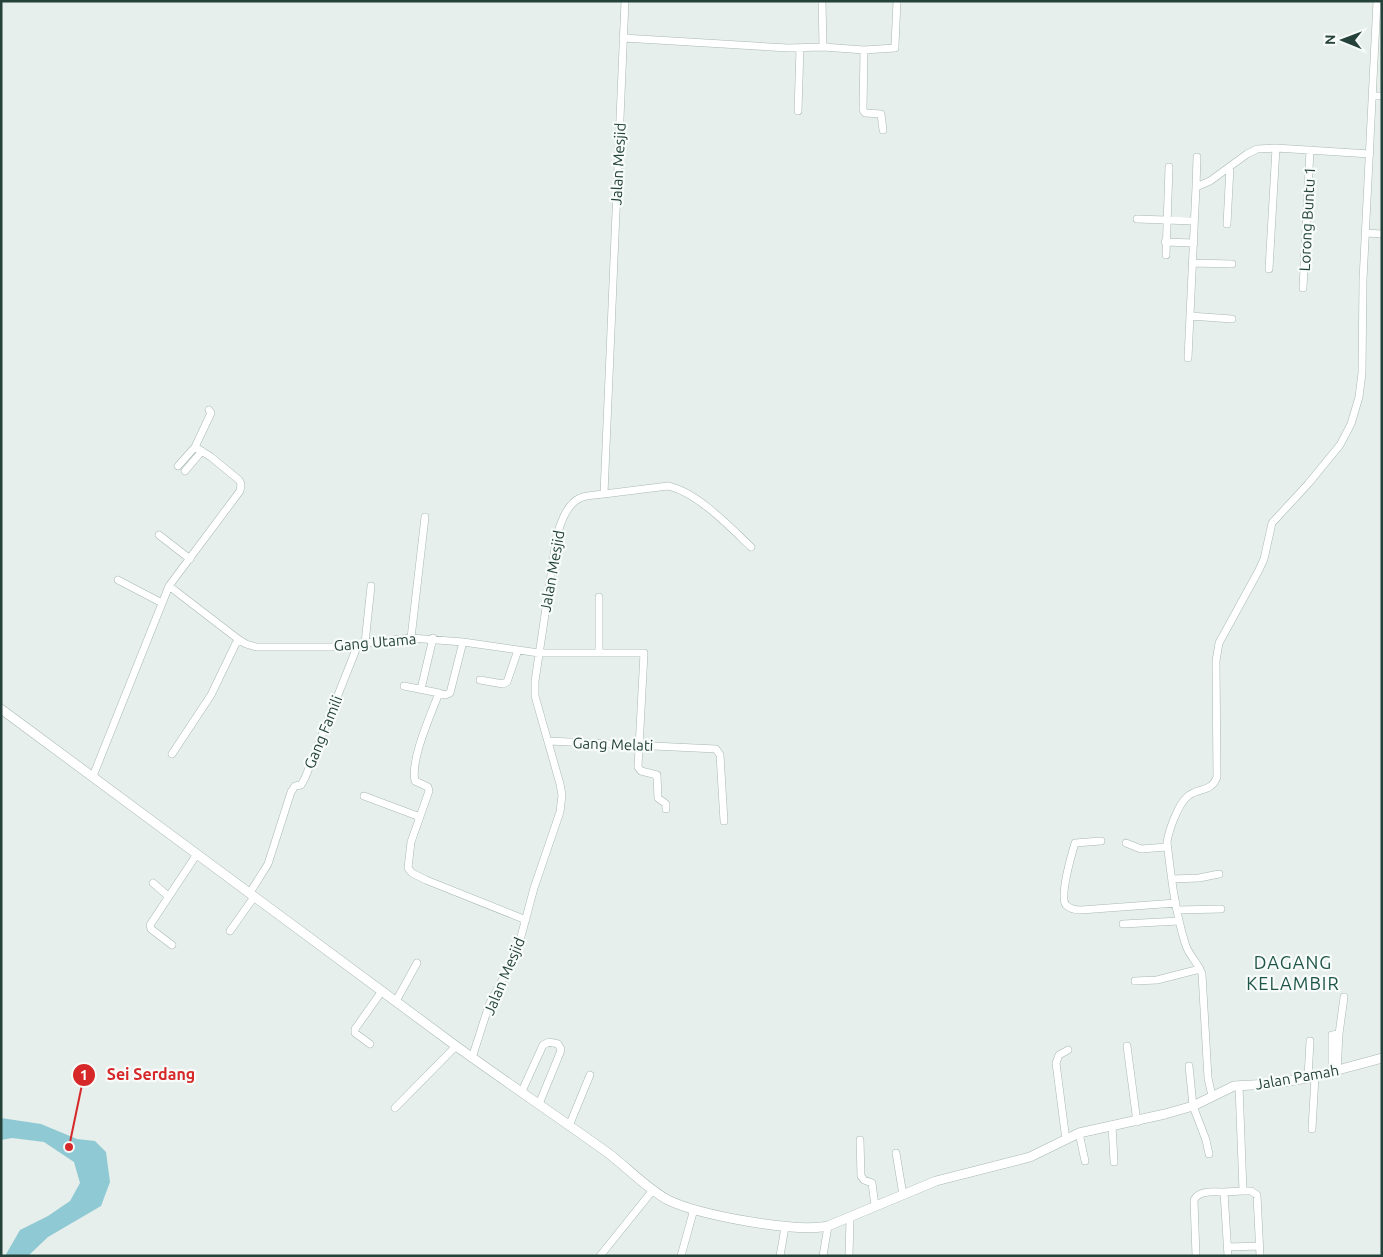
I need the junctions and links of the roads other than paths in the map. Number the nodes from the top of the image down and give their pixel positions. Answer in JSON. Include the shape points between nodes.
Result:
{"nodes":[{"id":1,"x":625,"y":1,"type":"edge"},
{"id":2,"x":822,"y":1,"type":"edge"},
{"id":3,"x":897,"y":1,"type":"edge"},
{"id":4,"x":1377,"y":1,"type":"edge"},
{"id":5,"x":623,"y":38,"type":"junction"},
{"id":6,"x":823,"y":47,"type":"junction"},
{"id":7,"x":800,"y":48,"type":"junction"},
{"id":8,"x":864,"y":50,"type":"junction"},
{"id":9,"x":1372,"y":96,"type":"junction"},
{"id":10,"x":1382,"y":96,"type":"edge"},
{"id":11,"x":798,"y":111,"type":"dead end"},
{"id":12,"x":883,"y":130,"type":"dead end"},
{"id":13,"x":1276,"y":148,"type":"junction"},
{"id":14,"x":1310,"y":150,"type":"junction"},
{"id":15,"x":1370,"y":154,"type":"junction"},
{"id":16,"x":1197,"y":157,"type":"dead end"},
{"id":17,"x":1169,"y":167,"type":"dead end"},
{"id":18,"x":1230,"y":167,"type":"junction"},
{"id":19,"x":1196,"y":187,"type":"junction"},
{"id":20,"x":1137,"y":219,"type":"dead end"},
{"id":21,"x":1166,"y":220,"type":"junction"},
{"id":22,"x":1194,"y":221,"type":"junction"},
{"id":23,"x":1227,"y":224,"type":"dead end"},
{"id":24,"x":1367,"y":233,"type":"junction"},
{"id":25,"x":1382,"y":234,"type":"edge"},
{"id":26,"x":1165,"y":242,"type":"junction"},
{"id":27,"x":1194,"y":243,"type":"junction"},
{"id":28,"x":1166,"y":255,"type":"dead end"},
{"id":29,"x":1193,"y":263,"type":"junction"},
{"id":30,"x":1232,"y":264,"type":"dead end"},
{"id":31,"x":1269,"y":269,"type":"dead end"},
{"id":32,"x":1304,"y":288,"type":"dead end"},
{"id":33,"x":1190,"y":316,"type":"junction"},
{"id":34,"x":1232,"y":319,"type":"dead end"},
{"id":35,"x":1188,"y":358,"type":"dead end"},
{"id":36,"x":209,"y":410,"type":"dead end"},
{"id":37,"x":198,"y":449,"type":"junction"},
{"id":38,"x":181,"y":469,"type":"dead end"},
{"id":39,"x":604,"y":494,"type":"junction"},
{"id":40,"x":425,"y":517,"type":"dead end"},
{"id":41,"x":159,"y":535,"type":"dead end"},
{"id":42,"x":751,"y":547,"type":"dead end"},
{"id":43,"x":190,"y":559,"type":"junction"},
{"id":44,"x":118,"y":580,"type":"dead end"},
{"id":45,"x":169,"y":586,"type":"junction"},
{"id":46,"x":371,"y":586,"type":"dead end"},
{"id":47,"x":600,"y":597,"type":"dead end"},
{"id":48,"x":162,"y":603,"type":"junction"},
{"id":49,"x":411,"y":638,"type":"junction"},
{"id":50,"x":433,"y":638,"type":"junction"},
{"id":51,"x":238,"y":639,"type":"junction"},
{"id":52,"x":463,"y":642,"type":"junction"},
{"id":53,"x":361,"y":645,"type":"junction"},
{"id":54,"x":518,"y":650,"type":"junction"},
{"id":55,"x":598,"y":652,"type":"junction"},
{"id":56,"x":539,"y":653,"type":"junction"},
{"id":57,"x":480,"y":680,"type":"dead end"},
{"id":58,"x":404,"y":686,"type":"dead end"},
{"id":59,"x":421,"y":689,"type":"junction"},
{"id":60,"x":439,"y":693,"type":"junction"},
{"id":61,"x":1,"y":709,"type":"edge"},
{"id":62,"x":549,"y":742,"type":"junction"},
{"id":63,"x":638,"y":745,"type":"junction"},
{"id":64,"x":172,"y":754,"type":"dead end"},
{"id":65,"x":93,"y":776,"type":"junction"},
{"id":66,"x":364,"y":796,"type":"dead end"},
{"id":67,"x":666,"y":809,"type":"dead end"},
{"id":68,"x":420,"y":817,"type":"junction"},
{"id":69,"x":724,"y":821,"type":"dead end"},
{"id":70,"x":1101,"y":841,"type":"dead end"},
{"id":71,"x":1126,"y":844,"type":"dead end"},
{"id":72,"x":1167,"y":847,"type":"junction"},
{"id":73,"x":197,"y":854,"type":"junction"},
{"id":74,"x":1219,"y":874,"type":"dead end"},
{"id":75,"x":1172,"y":879,"type":"junction"},
{"id":76,"x":152,"y":883,"type":"dead end"},
{"id":77,"x":168,"y":896,"type":"junction"},
{"id":78,"x":251,"y":896,"type":"junction"},
{"id":79,"x":1176,"y":907,"type":"junction"},
{"id":80,"x":1221,"y":909,"type":"dead end"},
{"id":81,"x":526,"y":920,"type":"junction"},
{"id":82,"x":1179,"y":921,"type":"junction"},
{"id":83,"x":1123,"y":924,"type":"dead end"},
{"id":84,"x":230,"y":931,"type":"dead end"},
{"id":85,"x":172,"y":945,"type":"dead end"},
{"id":86,"x":417,"y":963,"type":"dead end"},
{"id":87,"x":1200,"y":969,"type":"junction"},
{"id":88,"x":1135,"y":981,"type":"dead end"},
{"id":89,"x":382,"y":991,"type":"junction"},
{"id":90,"x":1344,"y":997,"type":"dead end"},
{"id":91,"x":396,"y":1001,"type":"junction"},
{"id":92,"x":1310,"y":1041,"type":"dead end"},
{"id":93,"x":370,"y":1044,"type":"dead end"},
{"id":94,"x":456,"y":1046,"type":"junction"},
{"id":95,"x":1127,"y":1046,"type":"dead end"},
{"id":96,"x":1068,"y":1050,"type":"dead end"},
{"id":97,"x":472,"y":1058,"type":"junction"},
{"id":98,"x":1382,"y":1058,"type":"edge"},
{"id":99,"x":1190,"y":1066,"type":"dead end"},
{"id":100,"x":1334,"y":1072,"type":"junction"},
{"id":101,"x":590,"y":1075,"type":"dead end"},
{"id":102,"x":1312,"y":1077,"type":"junction"},
{"id":103,"x":1239,"y":1086,"type":"junction"},
{"id":104,"x":522,"y":1091,"type":"junction"},
{"id":105,"x":1212,"y":1096,"type":"junction"},
{"id":106,"x":539,"y":1104,"type":"junction"},
{"id":107,"x":1193,"y":1106,"type":"junction"},
{"id":108,"x":395,"y":1108,"type":"dead end"},
{"id":109,"x":1137,"y":1122,"type":"junction"},
{"id":110,"x":1112,"y":1125,"type":"junction"},
{"id":111,"x":569,"y":1126,"type":"junction"},
{"id":112,"x":1312,"y":1129,"type":"dead end"},
{"id":113,"x":1079,"y":1134,"type":"junction"},
{"id":114,"x":860,"y":1140,"type":"dead end"},
{"id":115,"x":1066,"y":1140,"type":"junction"},
{"id":116,"x":896,"y":1153,"type":"dead end"},
{"id":117,"x":1209,"y":1154,"type":"dead end"},
{"id":118,"x":1085,"y":1161,"type":"dead end"},
{"id":119,"x":1114,"y":1162,"type":"dead end"},
{"id":120,"x":653,"y":1190,"type":"junction"},
{"id":121,"x":1243,"y":1191,"type":"junction"},
{"id":122,"x":1224,"y":1192,"type":"junction"},
{"id":123,"x":903,"y":1195,"type":"junction"},
{"id":124,"x":875,"y":1206,"type":"junction"},
{"id":125,"x":694,"y":1209,"type":"junction"},
{"id":126,"x":850,"y":1218,"type":"junction"},
{"id":127,"x":828,"y":1226,"type":"junction"},
{"id":128,"x":785,"y":1227,"type":"junction"},
{"id":129,"x":1260,"y":1246,"type":"junction"},
{"id":130,"x":1228,"y":1248,"type":"junction"},
{"id":131,"x":600,"y":1256,"type":"edge"},
{"id":132,"x":681,"y":1256,"type":"edge"},
{"id":133,"x":780,"y":1256,"type":"edge"},
{"id":134,"x":823,"y":1256,"type":"edge"},
{"id":135,"x":849,"y":1256,"type":"edge"},
{"id":136,"x":1196,"y":1256,"type":"edge"},
{"id":137,"x":1228,"y":1256,"type":"edge"},
{"id":138,"x":1260,"y":1256,"type":"edge"}],
"edges":[{"from":1,"to":5,"type":"street","name":"Jalan Mesjid"},
{"from":2,"to":6,"type":"street"},
{"from":3,"to":8,"type":"street","via":[[894,48]]},
{"from":4,"to":9,"type":"street"},
{"from":5,"to":7,"type":"street"},
{"from":5,"to":39,"type":"street","name":"Jalan Mesjid"},
{"from":6,"to":7,"type":"street"},
{"from":6,"to":8,"type":"street"},
{"from":7,"to":11,"type":"street"},
{"from":8,"to":12,"type":"street","via":[[863,112],[881,114]]},
{"from":9,"to":10,"type":"street"},
{"from":9,"to":15,"type":"street"},
{"from":13,"to":14,"type":"street"},
{"from":13,"to":18,"type":"street","via":[[1252,151]]},
{"from":13,"to":31,"type":"street"},
{"from":14,"to":15,"type":"street"},
{"from":14,"to":32,"type":"street","name":"Lorong Buntu 1"},
{"from":15,"to":24,"type":"street"},
{"from":16,"to":19,"type":"street"},
{"from":17,"to":21,"type":"street"},
{"from":18,"to":19,"type":"street"},
{"from":18,"to":23,"type":"street"},
{"from":19,"to":22,"type":"street"},
{"from":20,"to":21,"type":"street"},
{"from":21,"to":22,"type":"street"},
{"from":21,"to":26,"type":"street"},
{"from":22,"to":27,"type":"street"},
{"from":24,"to":25,"type":"street"},
{"from":24,"to":72,"type":"street","via":[[1361,381],[1352,424],[1340,445],[1272,523],[1264,559],[1219,643],[1215,783],[1190,794],[1183,802],[1168,834]]},
{"from":26,"to":27,"type":"street"},
{"from":26,"to":28,"type":"street"},
{"from":27,"to":29,"type":"street"},
{"from":29,"to":30,"type":"street"},
{"from":29,"to":33,"type":"street"},
{"from":33,"to":34,"type":"street"},
{"from":33,"to":35,"type":"street"},
{"from":36,"to":37,"type":"street","via":[[211,413]]},
{"from":37,"to":38,"type":"street"},
{"from":37,"to":43,"type":"street","via":[[239,480],[241,488]]},
{"from":39,"to":42,"type":"street","via":[[668,486],[677,488],[719,518]]},
{"from":39,"to":56,"type":"street","name":"Jalan Mesjid","via":[[580,498],[569,508],[560,524]]},
{"from":40,"to":49,"type":"street"},
{"from":41,"to":43,"type":"street"},
{"from":43,"to":45,"type":"street"},
{"from":44,"to":48,"type":"street"},
{"from":45,"to":48,"type":"street"},
{"from":45,"to":51,"type":"street","name":"Gang Utama"},
{"from":46,"to":53,"type":"street","name":"Gang Famili"},
{"from":47,"to":55,"type":"street"},
{"from":48,"to":65,"type":"street"},
{"from":49,"to":50,"type":"street","name":"Gang Utama"},
{"from":49,"to":53,"type":"street","name":"Gang Utama"},
{"from":50,"to":52,"type":"street","name":"Gang Utama"},
{"from":50,"to":59,"type":"street"},
{"from":51,"to":53,"type":"street","name":"Gang Utama","via":[[262,648]]},
{"from":51,"to":64,"type":"street","via":[[210,695]]},
{"from":52,"to":54,"type":"street","name":"Gang Utama"},
{"from":52,"to":60,"type":"street","via":[[450,693]]},
{"from":53,"to":78,"type":"street","name":"Gang Famili","via":[[305,778],[291,792],[268,864]]},
{"from":54,"to":56,"type":"street","name":"Gang Utama"},
{"from":54,"to":57,"type":"street","via":[[507,682]]},
{"from":55,"to":56,"type":"street","name":"Gang Utama"},
{"from":55,"to":63,"type":"street","name":"Gang Utama","via":[[644,653]]},
{"from":56,"to":62,"type":"street","name":"Jalan Mesjid","via":[[535,696]]},
{"from":58,"to":59,"type":"street"},
{"from":59,"to":60,"type":"street"},
{"from":60,"to":68,"type":"street","via":[[414,771],[415,781],[428,787],[429,791]]},
{"from":61,"to":65,"type":"street","name":"Jalan Pamah"},
{"from":62,"to":63,"type":"street","name":"Gang Melati"},
{"from":62,"to":81,"type":"street","name":"Jalan Mesjid","via":[[562,804]]},
{"from":63,"to":67,"type":"street","via":[[638,770],[657,775],[658,798],[666,804]]},
{"from":63,"to":69,"type":"street","name":"Gang Melati","via":[[712,748],[719,752]]},
{"from":65,"to":73,"type":"street","name":"Jalan Pamah"},
{"from":66,"to":68,"type":"street"},
{"from":68,"to":81,"type":"street","via":[[409,854],[410,871]]},
{"from":70,"to":79,"type":"street","via":[[1074,843],[1063,896],[1066,905],[1081,910]]},
{"from":71,"to":72,"type":"street","via":[[1141,849]]},
{"from":72,"to":75,"type":"street"},
{"from":73,"to":77,"type":"street"},
{"from":73,"to":78,"type":"street","name":"Jalan Pamah"},
{"from":74,"to":75,"type":"street"},
{"from":75,"to":79,"type":"street"},
{"from":76,"to":77,"type":"street"},
{"from":77,"to":85,"type":"street","via":[[150,926]]},
{"from":78,"to":84,"type":"street","name":"Gang Famili"},
{"from":78,"to":89,"type":"street","name":"Jalan Pamah"},
{"from":79,"to":80,"type":"street"},
{"from":79,"to":82,"type":"street"},
{"from":81,"to":97,"type":"street","name":"Jalan Mesjid","via":[[512,962],[490,1005]]},
{"from":82,"to":83,"type":"street"},
{"from":82,"to":87,"type":"street","via":[[1185,946]]},
{"from":86,"to":91,"type":"street"},
{"from":87,"to":88,"type":"street","via":[[1157,980]]},
{"from":87,"to":105,"type":"street","via":[[1208,1082]]},
{"from":89,"to":91,"type":"street","name":"Jalan Pamah"},
{"from":89,"to":93,"type":"street","via":[[355,1029],[356,1034]]},
{"from":90,"to":100,"type":"street"},
{"from":91,"to":94,"type":"street","name":"Jalan Pamah"},
{"from":92,"to":102,"type":"street"},
{"from":94,"to":97,"type":"street","name":"Jalan Pamah"},
{"from":94,"to":108,"type":"street"},
{"from":95,"to":109,"type":"street"},
{"from":96,"to":115,"type":"street","via":[[1059,1055],[1056,1063]]},
{"from":97,"to":104,"type":"street","name":"Jalan Pamah"},
{"from":98,"to":100,"type":"street","name":"Jalan Pamah"},
{"from":99,"to":107,"type":"street"},
{"from":100,"to":102,"type":"street","name":"Jalan Pamah"},
{"from":101,"to":111,"type":"street"},
{"from":102,"to":103,"type":"street","name":"Jalan Pamah"},
{"from":102,"to":112,"type":"street"},
{"from":103,"to":105,"type":"street","name":"Jalan Pamah"},
{"from":103,"to":121,"type":"street"},
{"from":104,"to":106,"type":"street","name":"Jalan Pamah"},
{"from":104,"to":106,"type":"street","via":[[543,1045],[549,1042],[558,1044],[560,1053]]},
{"from":105,"to":107,"type":"street","name":"Jalan Pamah"},
{"from":106,"to":111,"type":"street","name":"Jalan Pamah"},
{"from":107,"to":109,"type":"street","name":"Jalan Pamah"},
{"from":107,"to":117,"type":"street"},
{"from":109,"to":110,"type":"street","name":"Jalan Pamah"},
{"from":110,"to":113,"type":"street","name":"Jalan Pamah"},
{"from":110,"to":119,"type":"street"},
{"from":111,"to":120,"type":"street","name":"Jalan Pamah"},
{"from":113,"to":115,"type":"street","name":"Jalan Pamah"},
{"from":113,"to":118,"type":"street"},
{"from":114,"to":124,"type":"street","via":[[862,1176],[872,1183]]},
{"from":115,"to":123,"type":"street","name":"Jalan Pamah","via":[[1030,1158],[948,1178]]},
{"from":116,"to":123,"type":"street"},
{"from":120,"to":125,"type":"street","name":"Jalan Pamah","via":[[670,1201]]},
{"from":120,"to":131,"type":"street"},
{"from":121,"to":122,"type":"street"},
{"from":121,"to":129,"type":"street","via":[[1251,1190],[1257,1195]]},
{"from":122,"to":130,"type":"street"},
{"from":122,"to":136,"type":"street","via":[[1195,1196]]},
{"from":123,"to":124,"type":"street","name":"Jalan Pamah"},
{"from":124,"to":126,"type":"street","name":"Jalan Pamah"},
{"from":125,"to":128,"type":"street","name":"Jalan Pamah"},
{"from":125,"to":132,"type":"street"},
{"from":126,"to":127,"type":"street","name":"Jalan Pamah"},
{"from":126,"to":135,"type":"street"},
{"from":127,"to":128,"type":"street","name":"Jalan Pamah"},
{"from":127,"to":134,"type":"street"},
{"from":128,"to":133,"type":"street"},
{"from":129,"to":130,"type":"street"},
{"from":129,"to":138,"type":"street"},
{"from":130,"to":137,"type":"street"}]}
